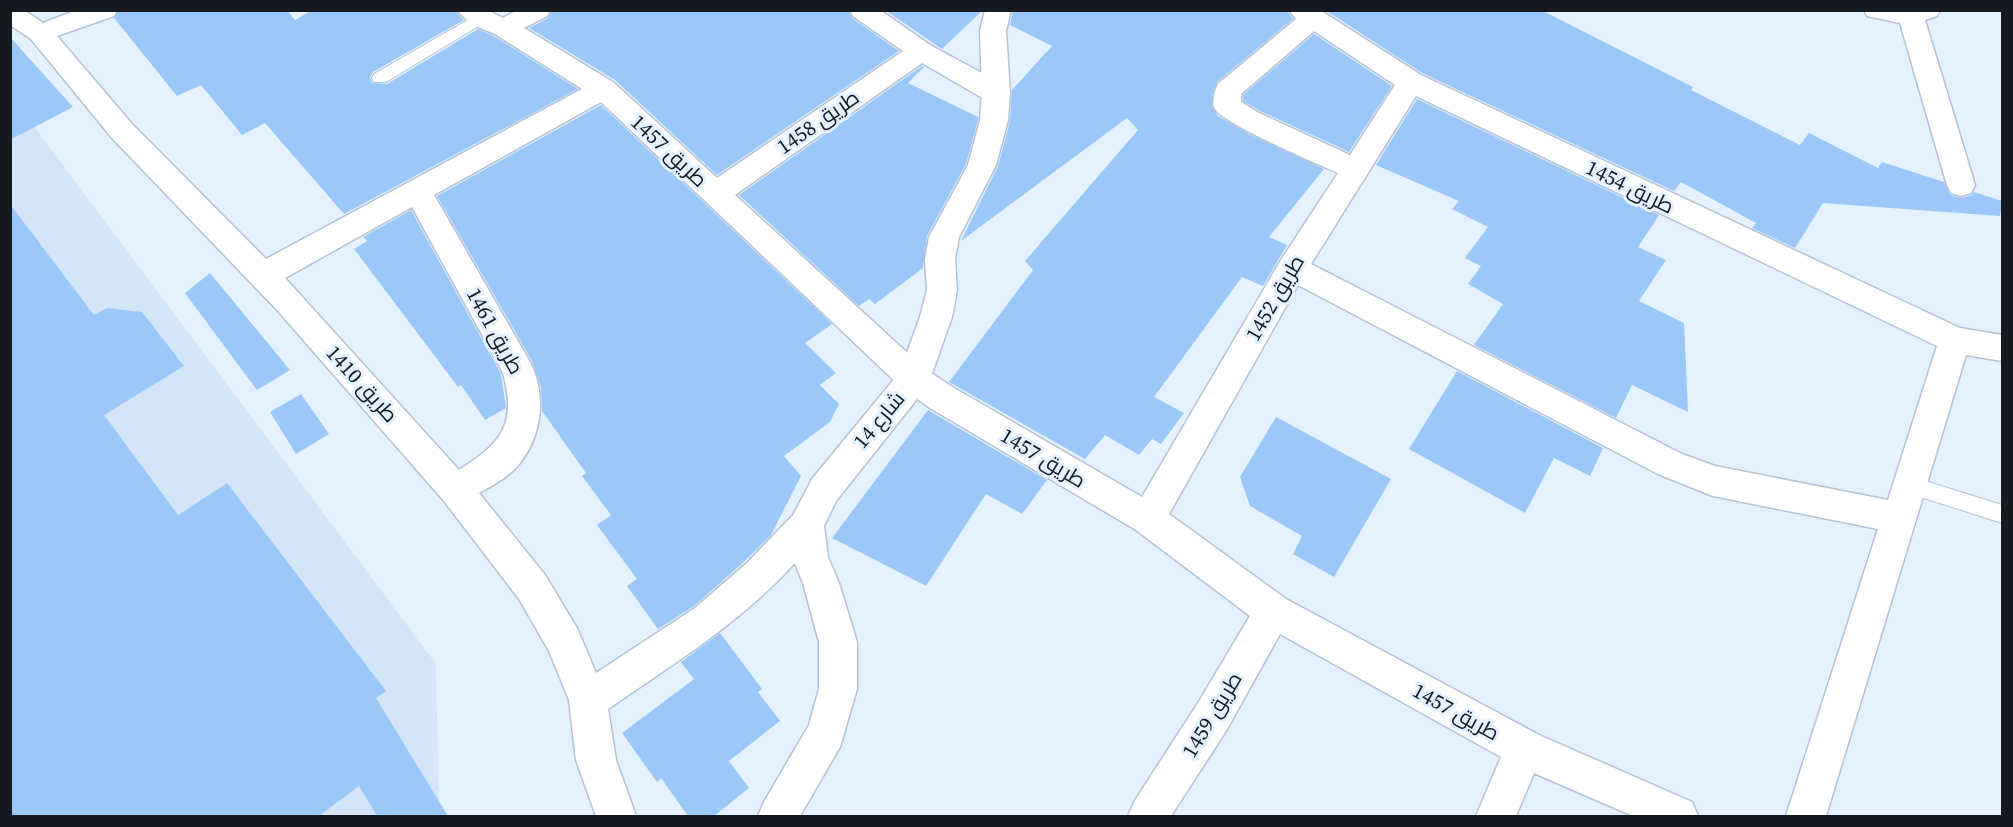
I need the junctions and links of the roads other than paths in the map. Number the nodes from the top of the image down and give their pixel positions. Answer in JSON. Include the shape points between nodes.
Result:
{"nodes":[{"id":1,"x":105,"y":10,"type":"edge"},
{"id":2,"x":538,"y":10,"type":"edge"},
{"id":3,"x":862,"y":10,"type":"edge"},
{"id":4,"x":998,"y":10,"type":"edge"},
{"id":5,"x":1876,"y":10,"type":"edge"},
{"id":6,"x":1922,"y":12,"type":"edge"},
{"id":7,"x":10,"y":13,"type":"edge"},
{"id":8,"x":1307,"y":14,"type":"edge"},
{"id":9,"x":484,"y":19,"type":"edge"},
{"id":10,"x":40,"y":33,"type":"junction"},
{"id":11,"x":921,"y":51,"type":"junction"},
{"id":12,"x":380,"y":78,"type":"dead end"},
{"id":13,"x":1411,"y":82,"type":"junction"},
{"id":14,"x":603,"y":89,"type":"junction"},
{"id":15,"x":996,"y":93,"type":"junction"},
{"id":16,"x":1355,"y":169,"type":"junction"},
{"id":17,"x":1961,"y":185,"type":"dead end"},
{"id":18,"x":417,"y":190,"type":"junction"},
{"id":19,"x":715,"y":194,"type":"junction"},
{"id":20,"x":1292,"y":268,"type":"junction"},
{"id":21,"x":264,"y":275,"type":"junction"},
{"id":22,"x":1955,"y":340,"type":"junction"},
{"id":23,"x":2002,"y":348,"type":"edge"},
{"id":24,"x":914,"y":379,"type":"junction"},
{"id":25,"x":456,"y":490,"type":"junction"},
{"id":26,"x":1904,"y":502,"type":"junction"},
{"id":27,"x":2002,"y":513,"type":"edge"},
{"id":28,"x":1148,"y":519,"type":"junction"},
{"id":29,"x":806,"y":525,"type":"junction"},
{"id":30,"x":1273,"y":611,"type":"junction"},
{"id":31,"x":588,"y":700,"type":"junction"},
{"id":32,"x":1525,"y":749,"type":"junction"},
{"id":33,"x":616,"y":816,"type":"edge"},
{"id":34,"x":778,"y":816,"type":"edge"},
{"id":35,"x":1148,"y":816,"type":"edge"},
{"id":36,"x":1496,"y":816,"type":"edge"},
{"id":37,"x":1678,"y":816,"type":"edge"},
{"id":38,"x":1806,"y":816,"type":"edge"}],
"edges":[{"from":1,"to":10,"type":"street"},
{"from":2,"to":9,"type":"street"},
{"from":3,"to":11,"type":"street"},
{"from":4,"to":15,"type":"street","name":"شارع 14","via":[[993,31]]},
{"from":5,"to":6,"type":"street"},
{"from":6,"to":17,"type":"street"},
{"from":7,"to":10,"type":"street","name":"طريق 1410"},
{"from":8,"to":13,"type":"street","name":"طريق 1454"},
{"from":8,"to":16,"type":"street","name":"طريق 1454","via":[[1228,91],[1227,106]]},
{"from":9,"to":12,"type":"lane"},
{"from":9,"to":14,"type":"street","name":"طريق 1457"},
{"from":10,"to":21,"type":"street","name":"طريق 1410","via":[[123,131]]},
{"from":11,"to":15,"type":"street"},
{"from":11,"to":19,"type":"street","name":"طريق 1458"},
{"from":13,"to":16,"type":"street","name":"طريق 1452"},
{"from":13,"to":22,"type":"street","name":"طريق 1454"},
{"from":14,"to":18,"type":"street"},
{"from":14,"to":19,"type":"street","name":"طريق 1457"},
{"from":15,"to":24,"type":"street","name":"شارع 14","via":[[994,120],[982,165],[944,237],[940,259],[942,290]]},
{"from":16,"to":20,"type":"street","name":"طريق 1452"},
{"from":18,"to":21,"type":"street"},
{"from":18,"to":25,"type":"street","name":"طريق 1461","via":[[519,370],[525,388],[525,406],[516,441],[501,460]]},
{"from":19,"to":24,"type":"street","name":"طريق 1457"},
{"from":20,"to":26,"type":"street","via":[[1670,464],[1713,481]]},
{"from":20,"to":28,"type":"street","name":"طريق 1452"},
{"from":21,"to":25,"type":"street","name":"طريق 1410"},
{"from":22,"to":23,"type":"street","name":"طريق 1454"},
{"from":22,"to":26,"type":"street"},
{"from":24,"to":28,"type":"street","name":"طريق 1457"},
{"from":24,"to":29,"type":"street","name":"شارع 14","via":[[824,490]]},
{"from":25,"to":31,"type":"street","name":"طريق 1410","via":[[532,587],[564,641]]},
{"from":26,"to":27,"type":"lane"},
{"from":26,"to":38,"type":"street"},
{"from":28,"to":30,"type":"street","name":"طريق 1457"},
{"from":29,"to":31,"type":"street","via":[[760,575],[708,620]]},
{"from":29,"to":34,"type":"street","via":[[810,557],[838,642],[838,689],[826,733]]},
{"from":30,"to":32,"type":"street","name":"طريق 1457"},
{"from":30,"to":35,"type":"street","name":"طريق 1459","via":[[1212,717]]},
{"from":31,"to":33,"type":"street","name":"طريق 1410","via":[[596,760]]},
{"from":32,"to":36,"type":"street"},
{"from":32,"to":37,"type":"street","name":"طريق 1457"}]}
